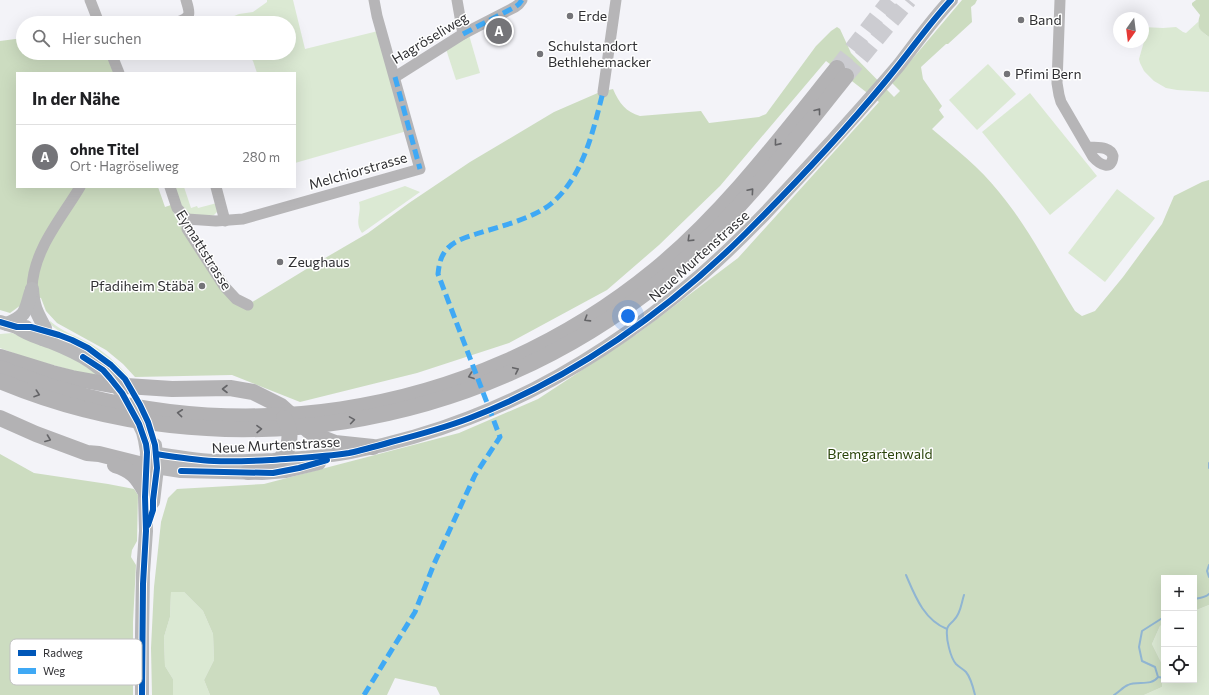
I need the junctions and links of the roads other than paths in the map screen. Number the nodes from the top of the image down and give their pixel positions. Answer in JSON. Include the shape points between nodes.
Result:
{"nodes":[{"id":1,"x":90,"y":0,"type":"edge"},
{"id":2,"x":186,"y":0,"type":"edge"},
{"id":3,"x":374,"y":0,"type":"edge"},
{"id":4,"x":457,"y":0,"type":"edge"},
{"id":5,"x":522,"y":0,"type":"edge"},
{"id":6,"x":616,"y":0,"type":"edge"},
{"id":7,"x":951,"y":0,"type":"edge"},
{"id":8,"x":1060,"y":0,"type":"edge"},
{"id":9,"x":96,"y":16,"type":"edge"},
{"id":10,"x":188,"y":16,"type":"edge"},
{"id":11,"x":463,"y":34,"type":"junction"},
{"id":12,"x":114,"y":60,"type":"edge"},
{"id":13,"x":119,"y":72,"type":"edge"},
{"id":14,"x":395,"y":76,"type":"junction"},
{"id":15,"x":603,"y":92,"type":"dead end"},
{"id":16,"x":1088,"y":147,"type":"dead end"},
{"id":17,"x":79,"y":188,"type":"edge"},
{"id":18,"x":170,"y":188,"type":"edge"},
{"id":19,"x":216,"y":188,"type":"edge"},
{"id":20,"x":187,"y":220,"type":"junction"},
{"id":21,"x":225,"y":221,"type":"junction"},
{"id":22,"x":32,"y":289,"type":"junction"},
{"id":23,"x":248,"y":305,"type":"dead end"},
{"id":24,"x":8,"y":324,"type":"edge"},
{"id":25,"x":44,"y":335,"type":"junction"},
{"id":26,"x":0,"y":357,"type":"edge"},
{"id":27,"x":0,"y":368,"type":"edge"},
{"id":28,"x":0,"y":381,"type":"edge"},
{"id":29,"x":263,"y":396,"type":"junction"},
{"id":30,"x":162,"y":417,"type":"junction"},
{"id":31,"x":0,"y":418,"type":"edge"},
{"id":32,"x":278,"y":422,"type":"junction"},
{"id":33,"x":373,"y":447,"type":"junction"},
{"id":34,"x":87,"y":452,"type":"junction"},
{"id":35,"x":350,"y":452,"type":"junction"},
{"id":36,"x":280,"y":459,"type":"junction"},
{"id":37,"x":152,"y":460,"type":"junction"},
{"id":38,"x":181,"y":471,"type":"junction"},
{"id":39,"x":248,"y":472,"type":"junction"},
{"id":40,"x":145,"y":491,"type":"junction"},
{"id":41,"x":154,"y":510,"type":"junction"},
{"id":42,"x":146,"y":531,"type":"junction"},
{"id":43,"x":142,"y":695,"type":"edge"}],
"edges":[{"from":1,"to":9,"type":"street"},
{"from":2,"to":10,"type":"street"},
{"from":3,"to":14,"type":"street","name":"Melchiorstrasse"},
{"from":4,"to":11,"type":"street"},
{"from":5,"to":11,"type":"street","name":"Hagröseliweg","via":[[516,7]]},
{"from":6,"to":15,"type":"street"},
{"from":7,"to":33,"type":"main road","name":"Neue Murtenstrasse","via":[[883,84],[732,247],[657,310],[590,357],[523,395],[455,424]]},
{"from":8,"to":16,"type":"street","via":[[1057,89],[1061,102]]},
{"from":11,"to":14,"type":"street","name":"Hagröseliweg"},
{"from":12,"to":13,"type":"street"},
{"from":14,"to":21,"type":"street","name":"Melchiorstrasse","via":[[420,169],[253,217]]},
{"from":17,"to":22,"type":"street","via":[[42,249],[33,273]]},
{"from":18,"to":20,"type":"street","name":"Eymattstrasse","via":[[177,208]]},
{"from":19,"to":21,"type":"street"},
{"from":20,"to":21,"type":"street","name":"Melchiorstrasse"},
{"from":20,"to":23,"type":"street","name":"Eymattstrasse","via":[[187,229],[224,286],[236,299]]},
{"from":22,"to":24,"type":"main road","via":[[23,314]]},
{"from":22,"to":25,"type":"main road","via":[[35,310],[45,326]]},
{"from":24,"to":25,"type":"main road","via":[[26,333]]},
{"from":25,"to":37,"type":"main road","via":[[99,367],[110,378],[122,393],[139,424]]},
{"from":29,"to":26,"type":"highway","one_way":true,"via":[[236,389],[145,388],[94,382],[52,373]]},
{"from":27,"to":30,"type":"highway","via":[[48,386]]},
{"from":28,"to":30,"type":"highway","one_way":true,"via":[[62,402],[119,416]]},
{"from":29,"to":33,"type":"highway","via":[[281,406],[317,436],[335,443]]},
{"from":29,"to":36,"type":"highway","via":[[284,417],[290,432],[289,443]]},
{"from":30,"to":32,"type":"highway","via":[[220,428]]},
{"from":31,"to":34,"type":"highway","one_way":true},
{"from":32,"to":32,"type":"highway","one_way":true,"via":[[313,425],[418,406],[456,394],[529,364],[600,325],[662,279],[715,231],[773,166],[841,72],[711,218],[654,270],[592,316],[524,353],[453,383],[377,403],[301,415]]},
{"from":33,"to":35,"type":"main road","name":"Neue Murtenstrasse"},
{"from":34,"to":37,"type":"highway"},
{"from":34,"to":40,"type":"highway","via":[[96,459],[133,473]]},
{"from":35,"to":36,"type":"main road","name":"Neue Murtenstrasse"},
{"from":35,"to":39,"type":"main road","name":"Neue Murtenstrasse","via":[[286,471]]},
{"from":36,"to":37,"type":"main road","name":"Neue Murtenstrasse"},
{"from":36,"to":39,"type":"highway","via":[[272,466]]},
{"from":37,"to":38,"type":"main road","name":"Neue Murtenstrasse"},
{"from":37,"to":40,"type":"main road"},
{"from":37,"to":41,"type":"main road"},
{"from":38,"to":39,"type":"main road","name":"Neue Murtenstrasse"},
{"from":38,"to":41,"type":"main road","via":[[173,475],[160,489]]},
{"from":40,"to":42,"type":"main road"},
{"from":41,"to":42,"type":"main road"},
{"from":42,"to":43,"type":"main road"}]}
